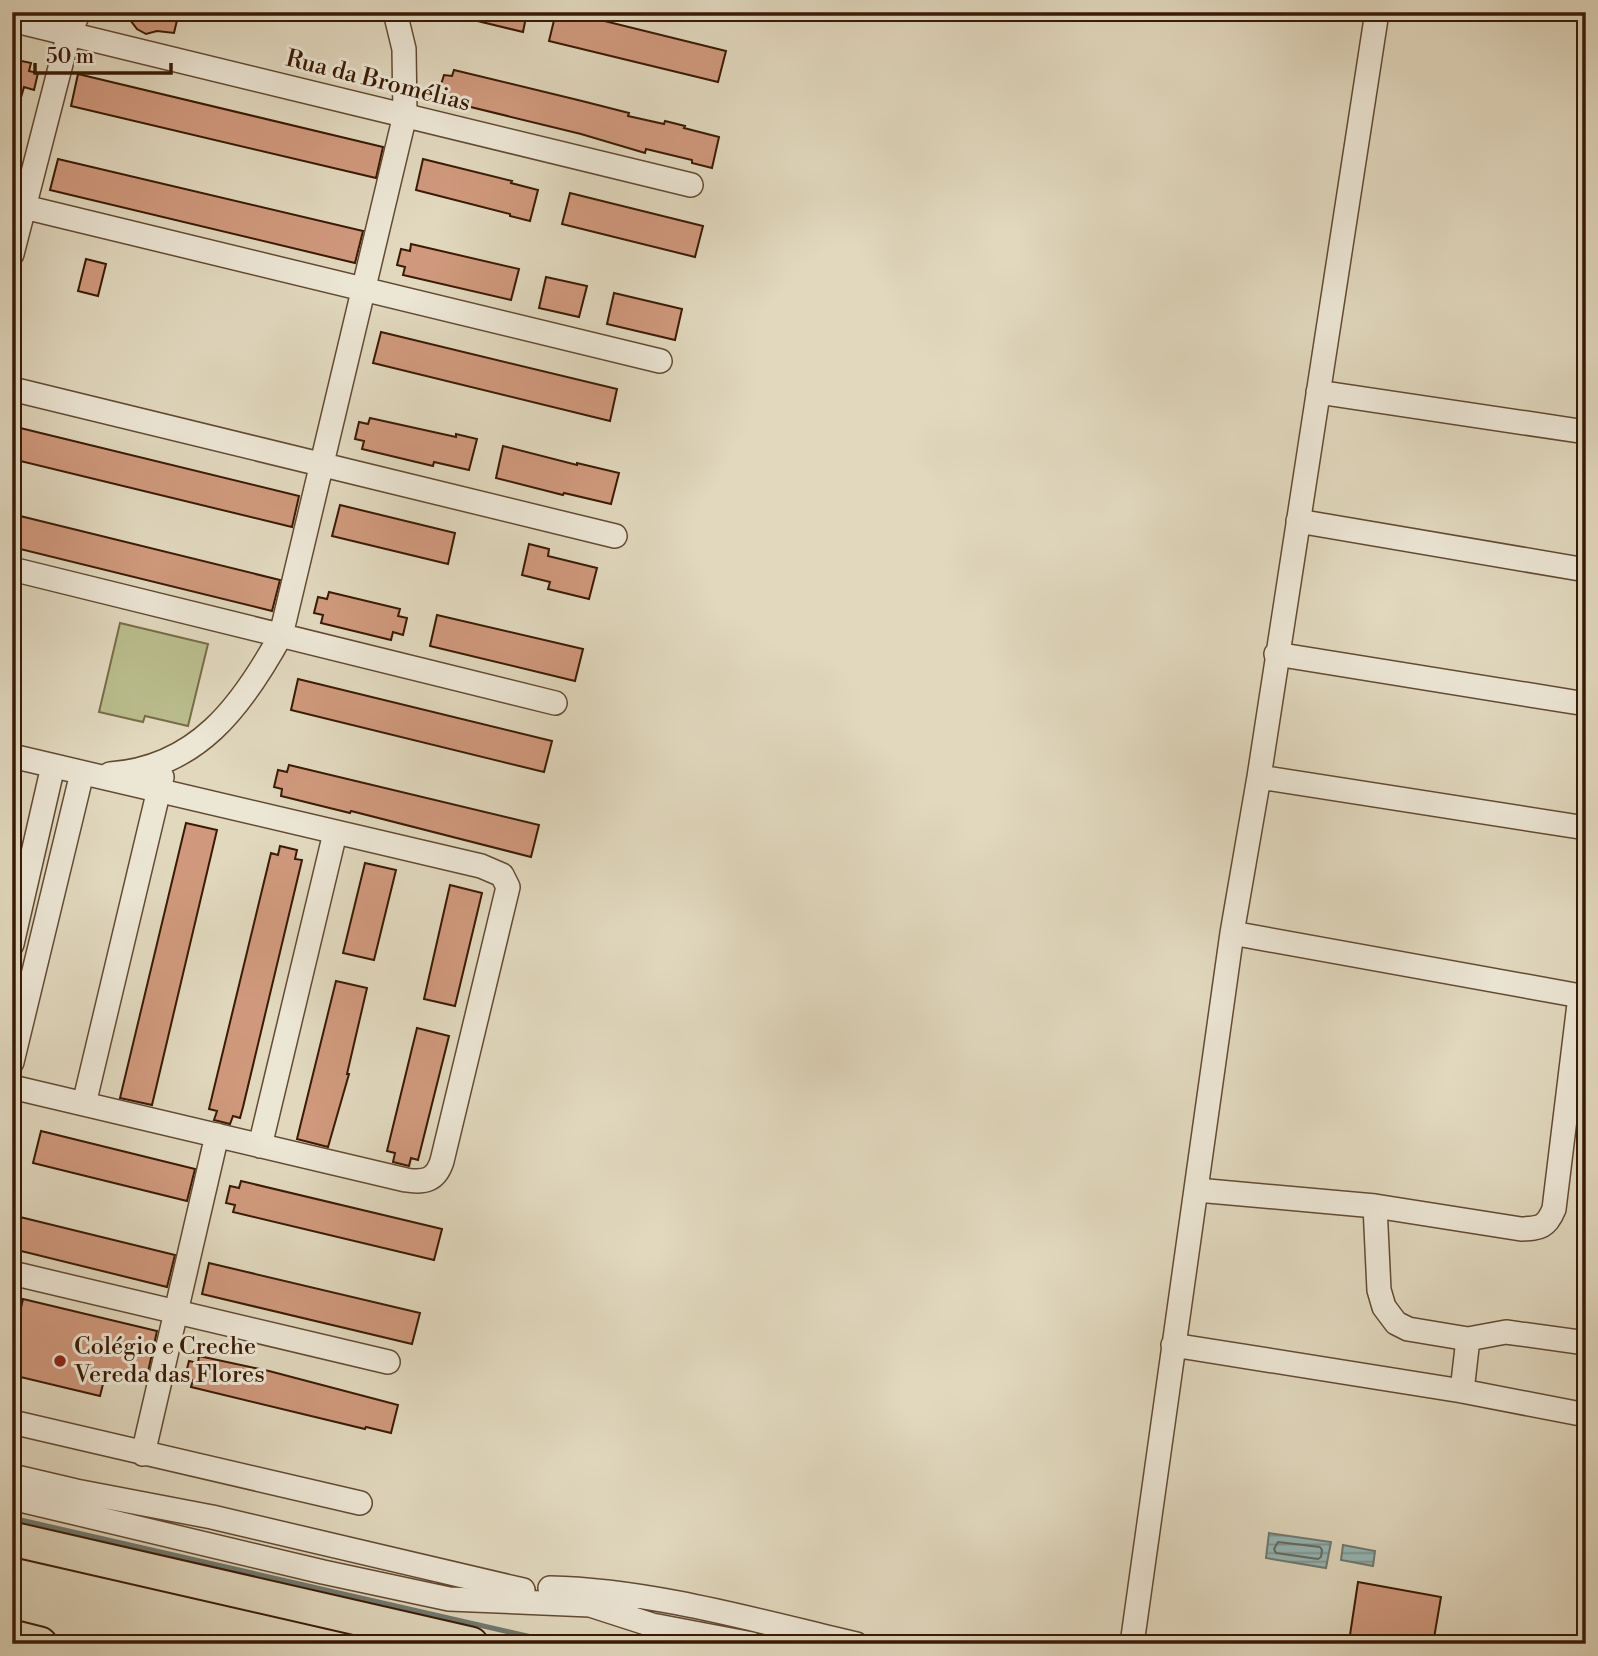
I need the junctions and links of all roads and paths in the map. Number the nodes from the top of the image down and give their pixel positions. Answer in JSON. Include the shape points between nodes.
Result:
{"nodes":[{"id":1,"x":79,"y":12,"type":"edge"},
{"id":2,"x":395,"y":12,"type":"edge"},
{"id":3,"x":1377,"y":12,"type":"edge"},
{"id":4,"x":12,"y":20,"type":"edge"},
{"id":5,"x":69,"y":33,"type":"junction"},
{"id":6,"x":405,"y":115,"type":"junction"},
{"id":7,"x":691,"y":185,"type":"dead end"},
{"id":8,"x":18,"y":205,"type":"edge"},
{"id":9,"x":12,"y":254,"type":"edge"},
{"id":10,"x":362,"y":288,"type":"junction"},
{"id":11,"x":660,"y":361,"type":"dead end"},
{"id":12,"x":12,"y":389,"type":"edge"},
{"id":13,"x":1318,"y":392,"type":"junction"},
{"id":14,"x":1586,"y":432,"type":"edge"},
{"id":15,"x":321,"y":465,"type":"junction"},
{"id":16,"x":1298,"y":521,"type":"junction"},
{"id":17,"x":615,"y":536,"type":"dead end"},
{"id":18,"x":12,"y":569,"type":"edge"},
{"id":19,"x":1586,"y":570,"type":"edge"},
{"id":20,"x":281,"y":635,"type":"junction"},
{"id":21,"x":1276,"y":654,"type":"junction"},
{"id":22,"x":555,"y":703,"type":"dead end"},
{"id":23,"x":1586,"y":704,"type":"edge"},
{"id":24,"x":12,"y":743,"type":"edge"},
{"id":25,"x":12,"y":756,"type":"edge"},
{"id":26,"x":166,"y":761,"type":"junction"},
{"id":27,"x":53,"y":766,"type":"junction"},
{"id":28,"x":82,"y":773,"type":"junction"},
{"id":29,"x":1259,"y":777,"type":"junction"},
{"id":30,"x":159,"y":791,"type":"junction"},
{"id":31,"x":1586,"y":828,"type":"edge"},
{"id":32,"x":335,"y":833,"type":"junction"},
{"id":33,"x":1232,"y":933,"type":"junction"},
{"id":34,"x":12,"y":944,"type":"edge"},
{"id":35,"x":1583,"y":996,"type":"edge"},
{"id":36,"x":12,"y":1062,"type":"edge"},
{"id":37,"x":12,"y":1087,"type":"edge"},
{"id":38,"x":84,"y":1104,"type":"junction"},
{"id":39,"x":217,"y":1135,"type":"junction"},
{"id":40,"x":260,"y":1146,"type":"junction"},
{"id":41,"x":1197,"y":1190,"type":"junction"},
{"id":42,"x":1375,"y":1206,"type":"junction"},
{"id":43,"x":12,"y":1273,"type":"edge"},
{"id":44,"x":176,"y":1312,"type":"junction"},
{"id":45,"x":1468,"y":1339,"type":"junction"},
{"id":46,"x":1586,"y":1343,"type":"edge"},
{"id":47,"x":1173,"y":1345,"type":"junction"},
{"id":48,"x":388,"y":1362,"type":"dead end"},
{"id":49,"x":1462,"y":1391,"type":"junction"},
{"id":50,"x":1586,"y":1415,"type":"edge"},
{"id":51,"x":12,"y":1422,"type":"edge"},
{"id":52,"x":143,"y":1454,"type":"junction"},
{"id":53,"x":12,"y":1476,"type":"edge"},
{"id":54,"x":12,"y":1498,"type":"edge"},
{"id":55,"x":360,"y":1503,"type":"dead end"},
{"id":56,"x":12,"y":1539,"type":"edge"},
{"id":57,"x":523,"y":1590,"type":"junction"},
{"id":58,"x":449,"y":1599,"type":"junction"},
{"id":59,"x":12,"y":1637,"type":"edge"},
{"id":60,"x":40,"y":1644,"type":"edge"},
{"id":61,"x":471,"y":1644,"type":"edge"},
{"id":62,"x":752,"y":1644,"type":"edge"},
{"id":63,"x":856,"y":1644,"type":"edge"},
{"id":64,"x":1132,"y":1644,"type":"edge"}],
"edges":[{"from":1,"to":5,"type":"street"},
{"from":2,"to":6,"type":"street","via":[[404,49]]},
{"from":3,"to":13,"type":"street"},
{"from":4,"to":5,"type":"street","name":"Rua da Bromélias"},
{"from":5,"to":6,"type":"street","name":"Rua da Bromélias"},
{"from":5,"to":8,"type":"street"},
{"from":6,"to":7,"type":"street","name":"Rua da Bromélias"},
{"from":6,"to":10,"type":"street"},
{"from":8,"to":9,"type":"street"},
{"from":8,"to":10,"type":"street"},
{"from":10,"to":11,"type":"street"},
{"from":10,"to":15,"type":"street"},
{"from":12,"to":15,"type":"street"},
{"from":13,"to":14,"type":"street"},
{"from":13,"to":16,"type":"street"},
{"from":15,"to":17,"type":"street"},
{"from":15,"to":20,"type":"street"},
{"from":16,"to":19,"type":"street"},
{"from":16,"to":21,"type":"street"},
{"from":18,"to":20,"type":"street"},
{"from":20,"to":22,"type":"street"},
{"from":20,"to":26,"type":"street","via":[[228,715],[189,749]]},
{"from":21,"to":23,"type":"street"},
{"from":21,"to":29,"type":"street"},
{"from":24,"to":27,"type":"street"},
{"from":25,"to":27,"type":"street"},
{"from":26,"to":28,"type":"street","via":[[129,773]]},
{"from":26,"to":30,"type":"street"},
{"from":27,"to":28,"type":"street"},
{"from":27,"to":34,"type":"street"},
{"from":28,"to":30,"type":"street"},
{"from":28,"to":36,"type":"street"},
{"from":29,"to":31,"type":"street"},
{"from":29,"to":33,"type":"street"},
{"from":30,"to":32,"type":"street"},
{"from":30,"to":38,"type":"street"},
{"from":32,"to":40,"type":"street"},
{"from":32,"to":40,"type":"street","via":[[492,869],[508,883],[506,903],[437,1175],[422,1182],[406,1181]]},
{"from":33,"to":35,"type":"street"},
{"from":33,"to":41,"type":"street"},
{"from":35,"to":42,"type":"street","via":[[1549,1221],[1542,1227],[1521,1229]]},
{"from":37,"to":38,"type":"street"},
{"from":38,"to":39,"type":"street"},
{"from":39,"to":40,"type":"street"},
{"from":39,"to":44,"type":"street"},
{"from":41,"to":42,"type":"street"},
{"from":41,"to":47,"type":"street"},
{"from":42,"to":45,"type":"street","via":[[1379,1290],[1389,1315],[1408,1329]]},
{"from":43,"to":44,"type":"street"},
{"from":44,"to":48,"type":"street"},
{"from":44,"to":52,"type":"street"},
{"from":45,"to":46,"type":"street","via":[[1506,1332]]},
{"from":45,"to":49,"type":"street"},
{"from":47,"to":49,"type":"street"},
{"from":47,"to":64,"type":"street"},
{"from":49,"to":50,"type":"street"},
{"from":51,"to":52,"type":"street"},
{"from":52,"to":55,"type":"street"},
{"from":53,"to":57,"type":"street","via":[[212,1517]]},
{"from":54,"to":58,"type":"street"},
{"from":56,"to":61,"type":"highway"},
{"from":57,"to":58,"type":"street"},
{"from":57,"to":63,"type":"street","via":[[585,1589],[628,1595]]},
{"from":58,"to":62,"type":"street","via":[[590,1605],[652,1625]]},
{"from":59,"to":60,"type":"highway"}]}
